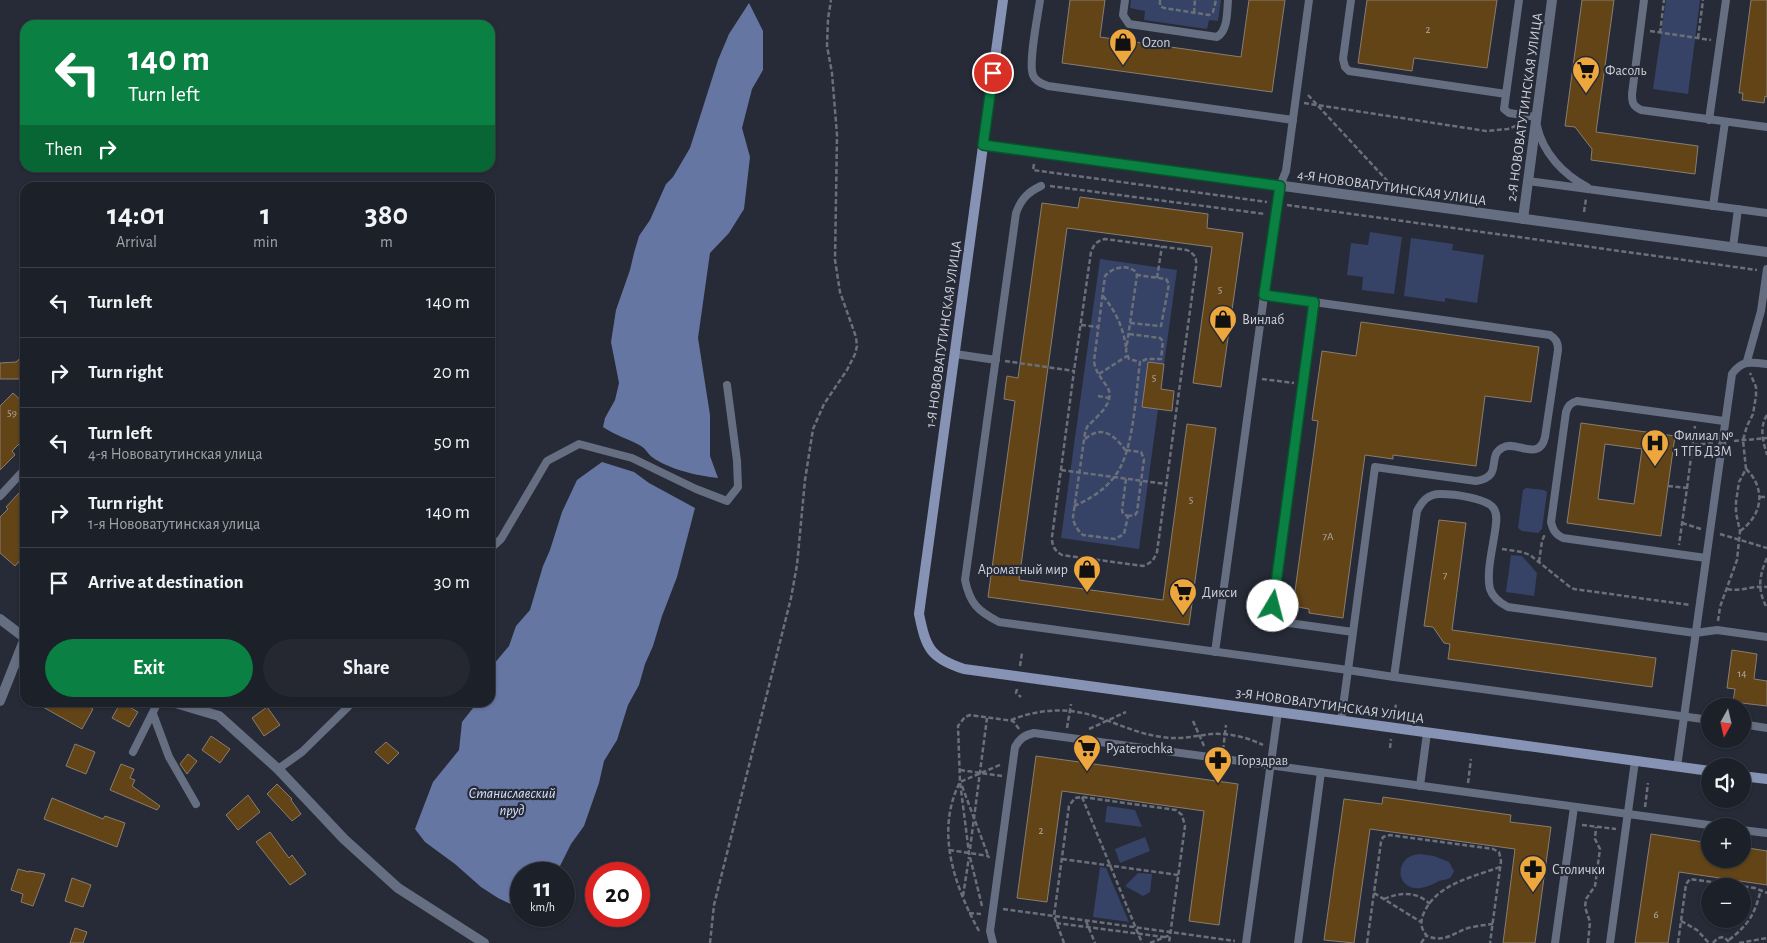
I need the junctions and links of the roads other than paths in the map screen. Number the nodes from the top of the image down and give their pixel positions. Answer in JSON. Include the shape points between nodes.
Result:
{"nodes":[{"id":1,"x":1003,"y":0,"type":"edge"},
{"id":2,"x":1040,"y":0,"type":"edge"},
{"id":3,"x":1125,"y":0,"type":"edge"},
{"id":4,"x":1228,"y":0,"type":"edge"},
{"id":5,"x":1309,"y":0,"type":"edge"},
{"id":6,"x":1351,"y":0,"type":"edge"},
{"id":7,"x":1519,"y":0,"type":"edge"},
{"id":8,"x":1552,"y":0,"type":"edge"},
{"id":9,"x":1644,"y":0,"type":"edge"},
{"id":10,"x":1726,"y":0,"type":"edge"},
{"id":11,"x":1506,"y":94,"type":"junction"},
{"id":12,"x":1536,"y":118,"type":"junction"},
{"id":13,"x":1293,"y":120,"type":"junction"},
{"id":14,"x":1709,"y":120,"type":"junction"},
{"id":15,"x":1725,"y":122,"type":"junction"},
{"id":16,"x":1767,"y":127,"type":"edge"},
{"id":17,"x":983,"y":145,"type":"junction"},
{"id":18,"x":1528,"y":181,"type":"junction"},
{"id":19,"x":1041,"y":186,"type":"road end"},
{"id":20,"x":1280,"y":186,"type":"junction"},
{"id":21,"x":1591,"y":189,"type":"junction"},
{"id":22,"x":1714,"y":206,"type":"junction"},
{"id":23,"x":1738,"y":209,"type":"junction"},
{"id":24,"x":1767,"y":210,"type":"edge"},
{"id":25,"x":1522,"y":219,"type":"junction"},
{"id":26,"x":1733,"y":247,"type":"junction"},
{"id":27,"x":1767,"y":252,"type":"edge"},
{"id":28,"x":1767,"y":270,"type":"edge"},
{"id":29,"x":1766,"y":288,"type":"edge"},
{"id":30,"x":1264,"y":295,"type":"junction"},
{"id":31,"x":1314,"y":302,"type":"junction"},
{"id":32,"x":955,"y":354,"type":"junction"},
{"id":33,"x":996,"y":360,"type":"junction"},
{"id":34,"x":1745,"y":362,"type":"junction"},
{"id":35,"x":1767,"y":364,"type":"edge"},
{"id":36,"x":727,"y":385,"type":"dead end"},
{"id":37,"x":1724,"y":421,"type":"junction"},
{"id":38,"x":20,"y":474,"type":"edge"},
{"id":39,"x":0,"y":496,"type":"edge"},
{"id":40,"x":495,"y":545,"type":"edge"},
{"id":41,"x":1706,"y":558,"type":"junction"},
{"id":42,"x":0,"y":619,"type":"edge"},
{"id":43,"x":1353,"y":632,"type":"junction"},
{"id":44,"x":1695,"y":633,"type":"junction"},
{"id":45,"x":20,"y":634,"type":"edge"},
{"id":46,"x":1767,"y":637,"type":"edge"},
{"id":47,"x":20,"y":651,"type":"edge"},
{"id":48,"x":1215,"y":652,"type":"junction"},
{"id":49,"x":946,"y":663,"type":"joint"},
{"id":50,"x":1348,"y":670,"type":"junction"},
{"id":51,"x":1394,"y":677,"type":"junction"},
{"id":52,"x":0,"y":701,"type":"edge"},
{"id":53,"x":156,"y":707,"type":"edge"},
{"id":54,"x":189,"y":707,"type":"edge"},
{"id":55,"x":348,"y":707,"type":"edge"},
{"id":56,"x":1278,"y":712,"type":"junction"},
{"id":57,"x":153,"y":714,"type":"junction"},
{"id":58,"x":1684,"y":716,"type":"junction"},
{"id":59,"x":1701,"y":719,"type":"edge"},
{"id":60,"x":1341,"y":721,"type":"junction"},
{"id":61,"x":1751,"y":725,"type":"edge"},
{"id":62,"x":1767,"y":728,"type":"edge"},
{"id":63,"x":1427,"y":733,"type":"junction"},
{"id":64,"x":133,"y":752,"type":"dead end"},
{"id":65,"x":1635,"y":761,"type":"junction"},
{"id":66,"x":1271,"y":765,"type":"junction"},
{"id":67,"x":1677,"y":767,"type":"junction"},
{"id":68,"x":278,"y":769,"type":"junction"},
{"id":69,"x":1701,"y":771,"type":"edge"},
{"id":70,"x":1321,"y":772,"type":"junction"},
{"id":71,"x":1751,"y":777,"type":"edge"},
{"id":72,"x":1767,"y":779,"type":"edge"},
{"id":73,"x":1420,"y":786,"type":"junction"},
{"id":74,"x":196,"y":804,"type":"dead end"},
{"id":75,"x":1574,"y":807,"type":"junction"},
{"id":76,"x":1628,"y":814,"type":"junction"},
{"id":77,"x":1701,"y":824,"type":"edge"},
{"id":78,"x":1751,"y":831,"type":"edge"},
{"id":79,"x":1767,"y":833,"type":"edge"},
{"id":80,"x":484,"y":943,"type":"edge"},
{"id":81,"x":993,"y":943,"type":"edge"},
{"id":82,"x":1246,"y":943,"type":"edge"},
{"id":83,"x":1298,"y":943,"type":"edge"},
{"id":84,"x":1555,"y":943,"type":"edge"},
{"id":85,"x":1610,"y":943,"type":"edge"}],
"edges":[{"from":1,"to":17,"type":"street","name":"1-Я НОВОВАТУТИНСКАЯ УЛИЦА"},
{"from":2,"to":13,"type":"lane","via":[[1032,62],[1032,74],[1038,82]]},
{"from":3,"to":4,"type":"lane","via":[[1123,15],[1129,24],[1217,37],[1224,29]]},
{"from":5,"to":13,"type":"lane"},
{"from":6,"to":11,"type":"lane","via":[[1343,59],[1349,71]]},
{"from":7,"to":11,"type":"lane"},
{"from":8,"to":12,"type":"street","name":"2-Я НОВОВАТУТИНСКАЯ УЛИЦА"},
{"from":9,"to":14,"type":"lane","via":[[1632,102],[1641,110]]},
{"from":10,"to":14,"type":"lane"},
{"from":11,"to":12,"type":"lane","via":[[1506,112]]},
{"from":12,"to":18,"type":"street","name":"2-Я НОВОВАТУТИНСКАЯ УЛИЦА"},
{"from":12,"to":21,"type":"lane","via":[[1540,138],[1555,162],[1573,180]]},
{"from":13,"to":20,"type":"lane","via":[[1286,171]]},
{"from":14,"to":15,"type":"lane"},
{"from":15,"to":16,"type":"lane"},
{"from":15,"to":22,"type":"lane"},
{"from":17,"to":20,"type":"street","name":"4-Я НОВОВАТУТИНСКАЯ УЛИЦА"},
{"from":17,"to":32,"type":"street","name":"1-Я НОВОВАТУТИНСКАЯ УЛИЦА"},
{"from":18,"to":21,"type":"lane"},
{"from":18,"to":25,"type":"street","name":"2-Я НОВОВАТУТИНСКАЯ УЛИЦА"},
{"from":19,"to":33,"type":"lane","via":[[1020,202],[1016,213]]},
{"from":20,"to":25,"type":"street","name":"4-Я НОВОВАТУТИНСКАЯ УЛИЦА"},
{"from":20,"to":30,"type":"lane"},
{"from":21,"to":22,"type":"lane"},
{"from":22,"to":23,"type":"lane"},
{"from":23,"to":24,"type":"lane"},
{"from":23,"to":26,"type":"lane"},
{"from":25,"to":26,"type":"street","name":"4-Я НОВОВАТУТИНСКАЯ УЛИЦА"},
{"from":26,"to":27,"type":"street","name":"4-Я НОВОВАТУТИНСКАЯ УЛИЦА"},
{"from":28,"to":29,"type":"lane"},
{"from":29,"to":34,"type":"lane"},
{"from":30,"to":31,"type":"lane"},
{"from":30,"to":48,"type":"lane"},
{"from":31,"to":43,"type":"lane","via":[[1273,606],[1276,618],[1282,622]]},
{"from":31,"to":43,"type":"lane","via":[[1550,335],[1558,343],[1546,437],[1541,447],[1534,450],[1502,448],[1497,452],[1491,476],[1486,480],[1375,467]]},
{"from":32,"to":33,"type":"lane"},
{"from":32,"to":49,"type":"street","name":"1-Я НОВОВАТУТИНСКАЯ УЛИЦА","via":[[919,614],[924,640]]},
{"from":33,"to":48,"type":"lane","via":[[965,580],[973,603],[1000,622]]},
{"from":34,"to":35,"type":"lane"},
{"from":34,"to":37,"type":"lane","via":[[1732,374]]},
{"from":36,"to":40,"type":"lane","via":[[738,487],[727,501],[632,458],[579,444],[547,461]]},
{"from":37,"to":41,"type":"lane"},
{"from":37,"to":41,"type":"lane","via":[[1577,401],[1571,403],[1566,412],[1551,522],[1552,529],[1563,538]]},
{"from":38,"to":39,"type":"lane"},
{"from":41,"to":44,"type":"lane"},
{"from":42,"to":45,"type":"street"},
{"from":43,"to":50,"type":"lane"},
{"from":44,"to":46,"type":"lane","via":[[1717,630]]},
{"from":44,"to":51,"type":"lane","via":[[1508,607],[1495,598],[1490,589],[1494,507],[1484,500],[1440,494],[1420,504],[1417,511]]},
{"from":44,"to":58,"type":"lane"},
{"from":47,"to":52,"type":"street"},
{"from":48,"to":50,"type":"lane"},
{"from":49,"to":56,"type":"street","name":"3-Я НОВОВАТУТИНСКАЯ УЛИЦА","via":[[964,669]]},
{"from":50,"to":51,"type":"lane"},
{"from":50,"to":60,"type":"lane"},
{"from":51,"to":58,"type":"lane"},
{"from":53,"to":57,"type":"lane"},
{"from":54,"to":68,"type":"street","via":[[219,716]]},
{"from":55,"to":68,"type":"lane","via":[[302,752]]},
{"from":56,"to":60,"type":"street","name":"3-Я НОВОВАТУТИНСКАЯ УЛИЦА"},
{"from":56,"to":66,"type":"lane"},
{"from":57,"to":64,"type":"lane"},
{"from":57,"to":74,"type":"lane","via":[[169,757]]},
{"from":58,"to":59,"type":"lane"},
{"from":58,"to":67,"type":"lane"},
{"from":60,"to":63,"type":"street","name":"3-Я НОВОВАТУТИНСКАЯ УЛИЦА"},
{"from":61,"to":62,"type":"lane"},
{"from":63,"to":65,"type":"street","name":"3-Я НОВОВАТУТИНСКАЯ УЛИЦА"},
{"from":63,"to":73,"type":"lane"},
{"from":65,"to":67,"type":"street","name":"3-Я НОВОВАТУТИНСКАЯ УЛИЦА"},
{"from":65,"to":76,"type":"lane"},
{"from":66,"to":70,"type":"lane"},
{"from":66,"to":81,"type":"lane","via":[[1034,733],[1023,736],[1015,746],[990,931]]},
{"from":66,"to":82,"type":"lane"},
{"from":67,"to":69,"type":"street","name":"3-Я НОВОВАТУТИНСКАЯ УЛИЦА"},
{"from":68,"to":80,"type":"street","via":[[344,839],[398,888]]},
{"from":70,"to":73,"type":"lane"},
{"from":70,"to":83,"type":"lane"},
{"from":71,"to":72,"type":"street"},
{"from":73,"to":75,"type":"lane"},
{"from":75,"to":76,"type":"lane"},
{"from":75,"to":84,"type":"lane"},
{"from":76,"to":77,"type":"lane"},
{"from":76,"to":85,"type":"lane"},
{"from":78,"to":79,"type":"lane"}]}
